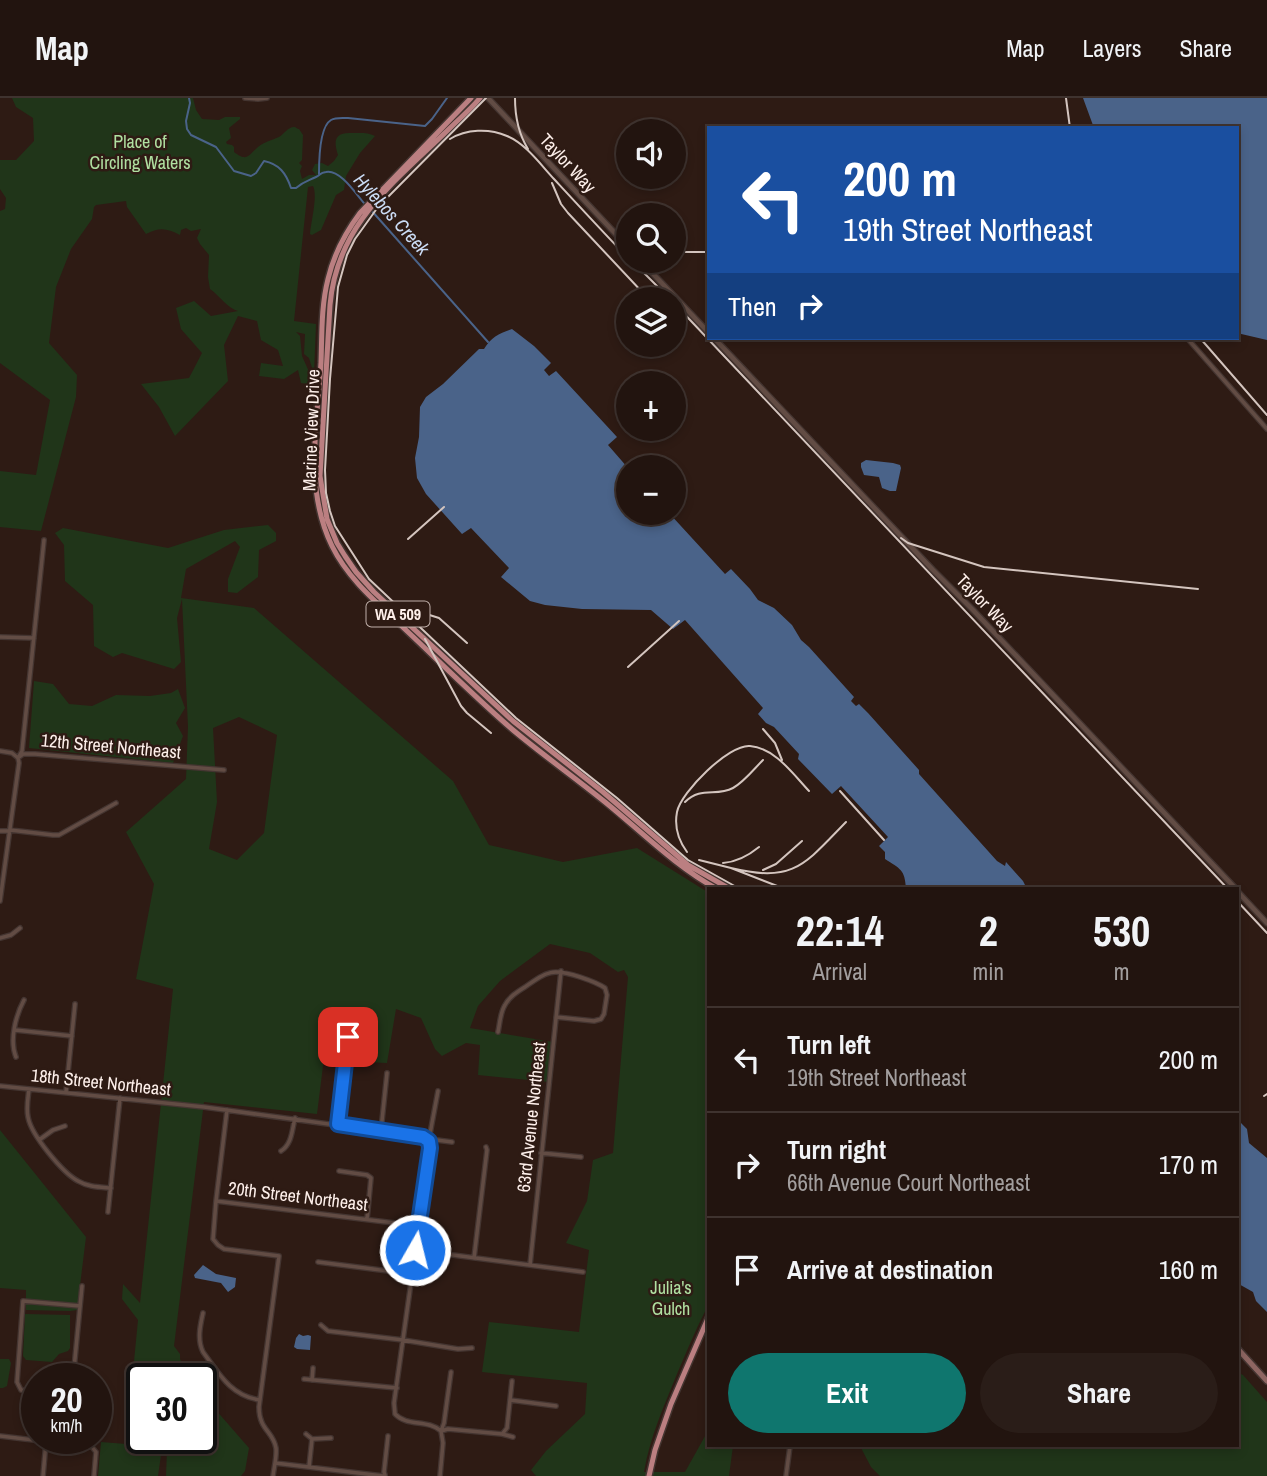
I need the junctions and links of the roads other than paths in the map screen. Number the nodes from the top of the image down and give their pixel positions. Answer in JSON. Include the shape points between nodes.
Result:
{"nodes":[{"id":1,"x":245,"y":98,"type":"edge"},
{"id":2,"x":267,"y":98,"type":"edge"},
{"id":3,"x":471,"y":98,"type":"edge"},
{"id":4,"x":480,"y":98,"type":"edge"},
{"id":5,"x":488,"y":98,"type":"edge"},
{"id":6,"x":373,"y":202,"type":"junction"},
{"id":7,"x":362,"y":214,"type":"junction"},
{"id":8,"x":616,"y":234,"type":"edge"},
{"id":9,"x":652,"y":273,"type":"edge"},
{"id":10,"x":707,"y":331,"type":"edge"},
{"id":11,"x":716,"y":340,"type":"edge"},
{"id":12,"x":1189,"y":340,"type":"edge"},
{"id":13,"x":1267,"y":429,"type":"edge"},
{"id":14,"x":44,"y":540,"type":"dead end"},
{"id":15,"x":0,"y":637,"type":"edge"},
{"id":16,"x":34,"y":638,"type":"junction"},
{"id":17,"x":0,"y":751,"type":"edge"},
{"id":18,"x":18,"y":758,"type":"junction"},
{"id":19,"x":224,"y":770,"type":"dead end"},
{"id":20,"x":116,"y":803,"type":"dead end"},
{"id":21,"x":10,"y":830,"type":"junction"},
{"id":22,"x":0,"y":831,"type":"edge"},
{"id":23,"x":714,"y":887,"type":"edge"},
{"id":24,"x":727,"y":887,"type":"edge"},
{"id":25,"x":1234,"y":887,"type":"edge"},
{"id":26,"x":1,"y":891,"type":"edge"},
{"id":27,"x":1239,"y":892,"type":"edge"},
{"id":28,"x":0,"y":901,"type":"edge"},
{"id":29,"x":1267,"y":923,"type":"edge"},
{"id":30,"x":20,"y":928,"type":"dead end"},
{"id":31,"x":0,"y":938,"type":"edge"},
{"id":32,"x":561,"y":971,"type":"junction"},
{"id":33,"x":24,"y":1000,"type":"dead end"},
{"id":34,"x":75,"y":1004,"type":"dead end"},
{"id":35,"x":556,"y":1017,"type":"junction"},
{"id":36,"x":15,"y":1030,"type":"junction"},
{"id":37,"x":498,"y":1032,"type":"dead end"},
{"id":38,"x":72,"y":1036,"type":"junction"},
{"id":39,"x":348,"y":1037,"type":"dead end"},
{"id":40,"x":16,"y":1056,"type":"dead end"},
{"id":41,"x":387,"y":1073,"type":"dead end"},
{"id":42,"x":0,"y":1086,"type":"edge"},
{"id":43,"x":29,"y":1089,"type":"junction"},
{"id":44,"x":438,"y":1091,"type":"dead end"},
{"id":45,"x":66,"y":1093,"type":"junction"},
{"id":46,"x":120,"y":1098,"type":"junction"},
{"id":47,"x":227,"y":1110,"type":"junction"},
{"id":48,"x":295,"y":1118,"type":"junction"},
{"id":49,"x":338,"y":1124,"type":"junction"},
{"id":50,"x":65,"y":1126,"type":"dead end"},
{"id":51,"x":380,"y":1130,"type":"junction"},
{"id":52,"x":429,"y":1139,"type":"junction"},
{"id":53,"x":39,"y":1140,"type":"junction"},
{"id":54,"x":452,"y":1142,"type":"dead end"},
{"id":55,"x":486,"y":1147,"type":"dead end"},
{"id":56,"x":281,"y":1151,"type":"dead end"},
{"id":57,"x":541,"y":1153,"type":"junction"},
{"id":58,"x":581,"y":1157,"type":"dead end"},
{"id":59,"x":339,"y":1171,"type":"dead end"},
{"id":60,"x":111,"y":1188,"type":"junction"},
{"id":61,"x":216,"y":1200,"type":"junction"},
{"id":62,"x":108,"y":1212,"type":"dead end"},
{"id":63,"x":367,"y":1219,"type":"junction"},
{"id":64,"x":419,"y":1226,"type":"junction"},
{"id":65,"x":415,"y":1250,"type":"junction"},
{"id":66,"x":474,"y":1258,"type":"junction"},
{"id":67,"x":318,"y":1262,"type":"dead end"},
{"id":68,"x":530,"y":1265,"type":"junction"},
{"id":69,"x":583,"y":1272,"type":"dead end"},
{"id":70,"x":412,"y":1274,"type":"junction"},
{"id":71,"x":82,"y":1286,"type":"dead end"},
{"id":72,"x":267,"y":1301,"type":"dead end"},
{"id":73,"x":273,"y":1302,"type":"junction"},
{"id":74,"x":80,"y":1306,"type":"junction"},
{"id":75,"x":202,"y":1313,"type":"dead end"},
{"id":76,"x":707,"y":1321,"type":"edge"},
{"id":77,"x":321,"y":1325,"type":"dead end"},
{"id":78,"x":403,"y":1340,"type":"junction"},
{"id":79,"x":472,"y":1348,"type":"dead end"},
{"id":80,"x":260,"y":1349,"type":"dead end"},
{"id":81,"x":266,"y":1350,"type":"junction"},
{"id":82,"x":1239,"y":1350,"type":"edge"},
{"id":83,"x":75,"y":1363,"type":"edge"},
{"id":84,"x":313,"y":1368,"type":"dead end"},
{"id":85,"x":451,"y":1372,"type":"dead end"},
{"id":86,"x":304,"y":1379,"type":"dead end"},
{"id":87,"x":312,"y":1380,"type":"junction"},
{"id":88,"x":512,"y":1381,"type":"dead end"},
{"id":89,"x":1267,"y":1381,"type":"edge"},
{"id":90,"x":397,"y":1388,"type":"junction"},
{"id":91,"x":21,"y":1390,"type":"edge"},
{"id":92,"x":260,"y":1400,"type":"junction"},
{"id":93,"x":510,"y":1401,"type":"junction"},
{"id":94,"x":556,"y":1406,"type":"dead end"},
{"id":95,"x":441,"y":1431,"type":"junction"},
{"id":96,"x":306,"y":1434,"type":"dead end"},
{"id":97,"x":502,"y":1434,"type":"junction"},
{"id":98,"x":0,"y":1436,"type":"edge"},
{"id":99,"x":388,"y":1436,"type":"dead end"},
{"id":100,"x":513,"y":1437,"type":"dead end"},
{"id":101,"x":331,"y":1438,"type":"dead end"},
{"id":102,"x":21,"y":1439,"type":"edge"},
{"id":103,"x":312,"y":1439,"type":"junction"},
{"id":104,"x":790,"y":1447,"type":"edge"},
{"id":105,"x":45,"y":1454,"type":"edge"},
{"id":106,"x":95,"y":1454,"type":"edge"},
{"id":107,"x":275,"y":1463,"type":"junction"},
{"id":108,"x":309,"y":1467,"type":"junction"},
{"id":109,"x":43,"y":1476,"type":"edge"},
{"id":110,"x":94,"y":1476,"type":"edge"},
{"id":111,"x":273,"y":1476,"type":"edge"},
{"id":112,"x":384,"y":1476,"type":"edge"},
{"id":113,"x":440,"y":1476,"type":"edge"},
{"id":114,"x":649,"y":1476,"type":"edge"},
{"id":115,"x":786,"y":1476,"type":"edge"}],
"edges":[{"from":1,"to":2,"type":"street"},
{"from":3,"to":6,"type":"main road","name":"Marine View Drive","number":"WA 509"},
{"from":4,"to":6,"type":"main road","name":"Marine View Drive","number":"WA 509"},
{"from":5,"to":8,"type":"street","name":"Taylor Way"},
{"from":6,"to":7,"type":"main road","name":"Marine View Drive","number":"WA 509"},
{"from":7,"to":23,"type":"main road","name":"Marine View Drive","number":"WA 509","via":[[339,247],[325,295],[314,479],[332,546],[365,591],[511,728],[683,869]]},
{"from":7,"to":24,"type":"main road","name":"Marine View Drive","number":"WA 509","via":[[342,253],[330,305],[320,475],[327,519],[337,543],[374,592],[507,716],[688,864]]},
{"from":9,"to":10,"type":"street"},
{"from":11,"to":25,"type":"street","name":"Taylor Way"},
{"from":12,"to":13,"type":"street"},
{"from":14,"to":16,"type":"street"},
{"from":15,"to":16,"type":"street"},
{"from":16,"to":18,"type":"street"},
{"from":17,"to":18,"type":"street","name":"12th Street Northeast"},
{"from":18,"to":19,"type":"street","name":"12th Street Northeast","via":[[35,754]]},
{"from":18,"to":21,"type":"street"},
{"from":20,"to":21,"type":"street","via":[[59,835]]},
{"from":21,"to":22,"type":"street"},
{"from":21,"to":26,"type":"street"},
{"from":26,"to":28,"type":"street"},
{"from":27,"to":29,"type":"street","name":"Taylor Way"},
{"from":30,"to":31,"type":"street"},
{"from":32,"to":35,"type":"street","name":"63rd Avenue Northeast"},
{"from":32,"to":35,"type":"street","via":[[604,987],[607,995],[601,1019]]},
{"from":32,"to":37,"type":"street","via":[[542,975],[512,996],[503,1008]]},
{"from":33,"to":36,"type":"street"},
{"from":34,"to":38,"type":"street"},
{"from":35,"to":57,"type":"street","name":"63rd Avenue Northeast"},
{"from":36,"to":38,"type":"street"},
{"from":36,"to":40,"type":"street"},
{"from":38,"to":45,"type":"street"},
{"from":39,"to":49,"type":"street"},
{"from":41,"to":51,"type":"street"},
{"from":42,"to":43,"type":"street","name":"18th Street Northeast"},
{"from":43,"to":45,"type":"street","name":"18th Street Northeast"},
{"from":43,"to":53,"type":"street","via":[[28,1120]]},
{"from":44,"to":52,"type":"street"},
{"from":45,"to":46,"type":"street","name":"18th Street Northeast"},
{"from":46,"to":47,"type":"street","name":"18th Street Northeast"},
{"from":46,"to":60,"type":"street"},
{"from":47,"to":48,"type":"street","name":"18th Street Northeast"},
{"from":47,"to":61,"type":"street"},
{"from":48,"to":49,"type":"street","name":"18th Street Northeast"},
{"from":48,"to":56,"type":"street","via":[[290,1141]]},
{"from":49,"to":51,"type":"street","name":"18th Street Northeast"},
{"from":50,"to":53,"type":"street"},
{"from":51,"to":52,"type":"street","name":"18th Street Northeast"},
{"from":52,"to":54,"type":"street","name":"18th Street Northeast"},
{"from":52,"to":64,"type":"street"},
{"from":53,"to":60,"type":"street","via":[[71,1177]]},
{"from":55,"to":66,"type":"street"},
{"from":57,"to":58,"type":"street"},
{"from":57,"to":68,"type":"street","name":"63rd Avenue Northeast"},
{"from":59,"to":63,"type":"street","via":[[371,1178]]},
{"from":60,"to":62,"type":"street"},
{"from":61,"to":63,"type":"street","name":"20th Street Northeast"},
{"from":61,"to":73,"type":"street","via":[[216,1243],[224,1249],[279,1256]]},
{"from":63,"to":64,"type":"street","name":"20th Street Northeast"},
{"from":64,"to":65,"type":"street"},
{"from":65,"to":66,"type":"street"},
{"from":65,"to":70,"type":"street"},
{"from":66,"to":68,"type":"street"},
{"from":67,"to":70,"type":"street"},
{"from":68,"to":69,"type":"street"},
{"from":70,"to":78,"type":"street"},
{"from":71,"to":74,"type":"street"},
{"from":72,"to":73,"type":"street"},
{"from":73,"to":81,"type":"street"},
{"from":74,"to":83,"type":"street"},
{"from":74,"to":91,"type":"street","via":[[23,1301],[17,1377]]},
{"from":75,"to":92,"type":"street","via":[[199,1337],[203,1352],[236,1392]]},
{"from":76,"to":114,"type":"main road","via":[[671,1404]]},
{"from":77,"to":78,"type":"street","via":[[328,1331]]},
{"from":78,"to":79,"type":"street"},
{"from":78,"to":90,"type":"street"},
{"from":80,"to":81,"type":"street"},
{"from":81,"to":92,"type":"street"},
{"from":82,"to":89,"type":"main road"},
{"from":84,"to":87,"type":"street"},
{"from":85,"to":95,"type":"street"},
{"from":86,"to":87,"type":"street"},
{"from":87,"to":90,"type":"street"},
{"from":88,"to":93,"type":"street"},
{"from":90,"to":95,"type":"street","via":[[397,1417]]},
{"from":92,"to":107,"type":"street","via":[[260,1419],[276,1448]]},
{"from":93,"to":94,"type":"street"},
{"from":93,"to":97,"type":"street"},
{"from":95,"to":97,"type":"street"},
{"from":95,"to":113,"type":"street"},
{"from":96,"to":103,"type":"street"},
{"from":97,"to":100,"type":"street"},
{"from":98,"to":102,"type":"street"},
{"from":99,"to":112,"type":"street"},
{"from":101,"to":103,"type":"street"},
{"from":103,"to":108,"type":"street"},
{"from":104,"to":115,"type":"street"},
{"from":105,"to":109,"type":"street"},
{"from":106,"to":110,"type":"street"},
{"from":107,"to":108,"type":"street"},
{"from":107,"to":111,"type":"street"},
{"from":108,"to":112,"type":"street"}]}
